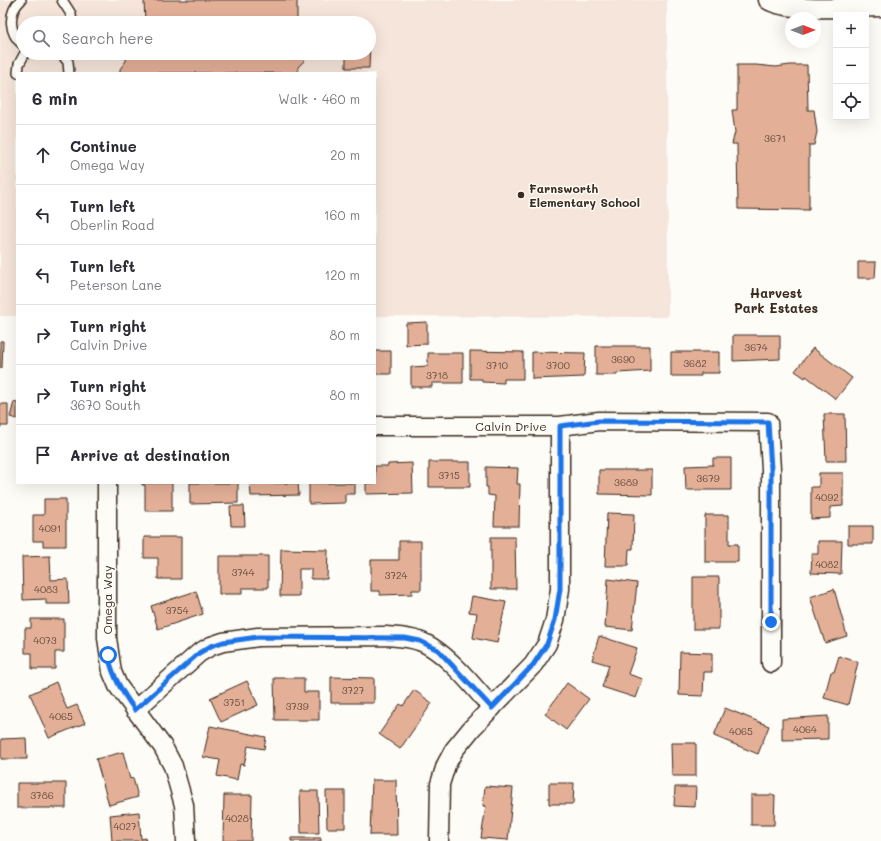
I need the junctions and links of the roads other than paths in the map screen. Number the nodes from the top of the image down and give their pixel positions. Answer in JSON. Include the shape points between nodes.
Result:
{"nodes":[{"id":1,"x":21,"y":0,"type":"edge"},
{"id":2,"x":62,"y":0,"type":"edge"},
{"id":3,"x":768,"y":0,"type":"edge"},
{"id":4,"x":881,"y":7,"type":"edge"},
{"id":5,"x":71,"y":16,"type":"edge"},
{"id":6,"x":16,"y":37,"type":"edge"},
{"id":7,"x":21,"y":60,"type":"edge"},
{"id":8,"x":66,"y":60,"type":"edge"},
{"id":9,"x":18,"y":72,"type":"edge"},
{"id":10,"x":69,"y":72,"type":"edge"},
{"id":11,"x":376,"y":426,"type":"edge"},
{"id":12,"x":560,"y":426,"type":"junction"},
{"id":13,"x":107,"y":484,"type":"edge"},
{"id":14,"x":771,"y":663,"type":"dead end"},
{"id":15,"x":492,"y":708,"type":"junction"},
{"id":16,"x":135,"y":710,"type":"junction"},
{"id":17,"x":186,"y":841,"type":"edge"},
{"id":18,"x":439,"y":841,"type":"edge"}],
"edges":[{"from":1,"to":6,"type":"lane","via":[[12,13],[11,23]]},
{"from":2,"to":5,"type":"lane"},
{"from":3,"to":4,"type":"street","via":[[788,7]]},
{"from":7,"to":9,"type":"lane"},
{"from":8,"to":10,"type":"lane"},
{"from":11,"to":12,"type":"street","name":"Calvin Drive"},
{"from":12,"to":14,"type":"street","name":"Calvin Drive","via":[[599,421],[768,422],[771,469]]},
{"from":12,"to":15,"type":"street","via":[[560,589],[555,620],[547,644],[533,665]]},
{"from":13,"to":16,"type":"street","name":"Omega Way","via":[[108,655],[118,686]]},
{"from":15,"to":16,"type":"street","via":[[438,650],[420,641],[386,636],[237,639],[211,646],[199,653]]},
{"from":15,"to":18,"type":"street","via":[[454,750],[446,765],[440,784]]},
{"from":16,"to":17,"type":"street","name":"Omega Way","via":[[174,766],[184,805]]}]}
